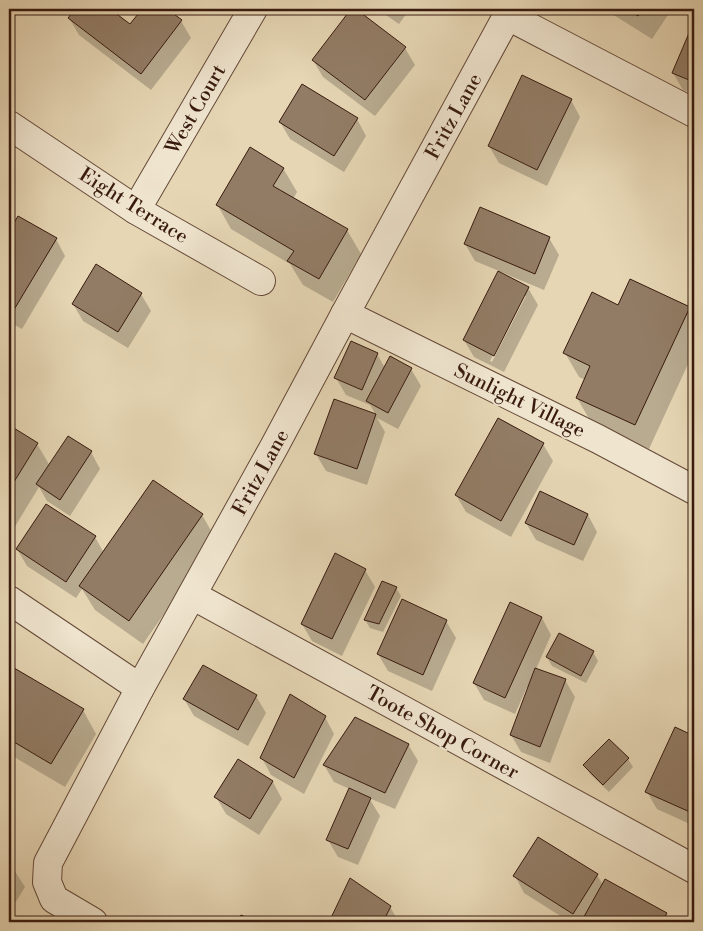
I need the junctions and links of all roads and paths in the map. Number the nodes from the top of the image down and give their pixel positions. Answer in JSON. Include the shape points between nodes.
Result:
{"nodes":[{"id":1,"x":253,"y":9,"type":"edge"},
{"id":2,"x":510,"y":12,"type":"edge"},
{"id":3,"x":694,"y":113,"type":"edge"},
{"id":4,"x":9,"y":125,"type":"edge"},
{"id":5,"x":136,"y":210,"type":"junction"},
{"id":6,"x":261,"y":281,"type":"dead end"},
{"id":7,"x":345,"y":314,"type":"junction"},
{"id":8,"x":694,"y":490,"type":"edge"},
{"id":9,"x":192,"y":595,"type":"junction"},
{"id":10,"x":9,"y":600,"type":"edge"},
{"id":11,"x":140,"y":688,"type":"junction"},
{"id":12,"x":694,"y":870,"type":"edge"},
{"id":13,"x":93,"y":922,"type":"edge"}],
"edges":[{"from":1,"to":5,"type":"street","name":"West Court"},
{"from":2,"to":3,"type":"street"},
{"from":2,"to":7,"type":"street","name":"Fritz Lane"},
{"from":4,"to":5,"type":"street","name":"Eight Terrace"},
{"from":5,"to":6,"type":"street","name":"Eight Terrace"},
{"from":7,"to":8,"type":"street","name":"Sunlight Village"},
{"from":7,"to":9,"type":"street","name":"Fritz Lane"},
{"from":9,"to":11,"type":"street","name":"Fritz Lane"},
{"from":9,"to":12,"type":"street","name":"Toote Shop Corner"},
{"from":10,"to":11,"type":"street"},
{"from":11,"to":13,"type":"street","name":"Fritz Lane","via":[[48,863],[47,882],[54,899]]}]}
